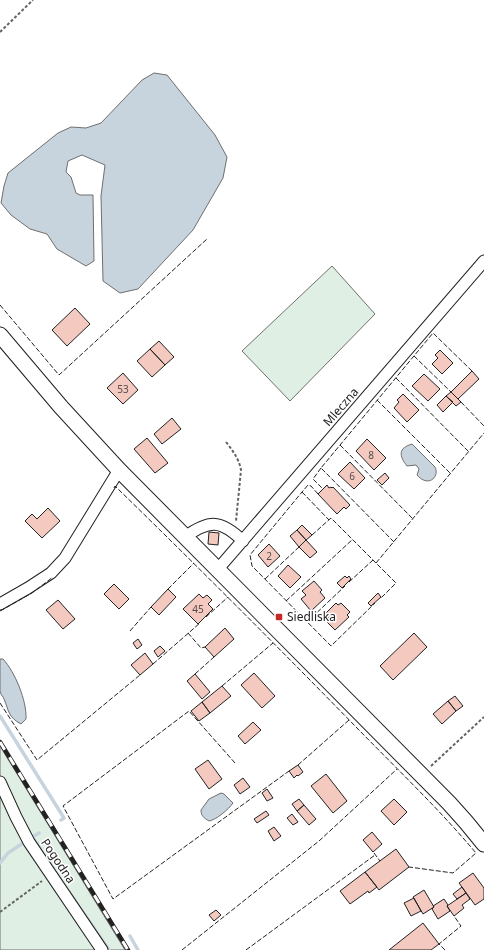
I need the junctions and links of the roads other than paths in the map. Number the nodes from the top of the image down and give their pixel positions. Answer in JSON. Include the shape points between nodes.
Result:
{"nodes":[{"id":1,"x":484,"y":261,"type":"edge"},
{"id":2,"x":0,"y":335,"type":"edge"},
{"id":3,"x":119,"y":470,"type":"junction"},
{"id":4,"x":185,"y":537,"type":"junction"},
{"id":5,"x":244,"y":541,"type":"junction"},
{"id":6,"x":218,"y":569,"type":"junction"},
{"id":7,"x":0,"y":604,"type":"edge"},
{"id":8,"x":0,"y":782,"type":"edge"},
{"id":9,"x":482,"y":837,"type":"edge"},
{"id":10,"x":102,"y":950,"type":"edge"}],
"edges":[{"from":1,"to":5,"type":"street","name":"Mleczna"},
{"from":2,"to":3,"type":"main road"},
{"from":3,"to":4,"type":"main road"},
{"from":3,"to":7,"type":"street","via":[[65,558],[51,573]]},
{"from":4,"to":5,"type":"street","via":[[196,529],[210,524],[221,525],[231,530]]},
{"from":4,"to":6,"type":"main road"},
{"from":5,"to":6,"type":"street","name":"Mleczna"},
{"from":6,"to":9,"type":"main road"},
{"from":8,"to":10,"type":"street","name":"Pogodna","via":[[29,842]]}]}
